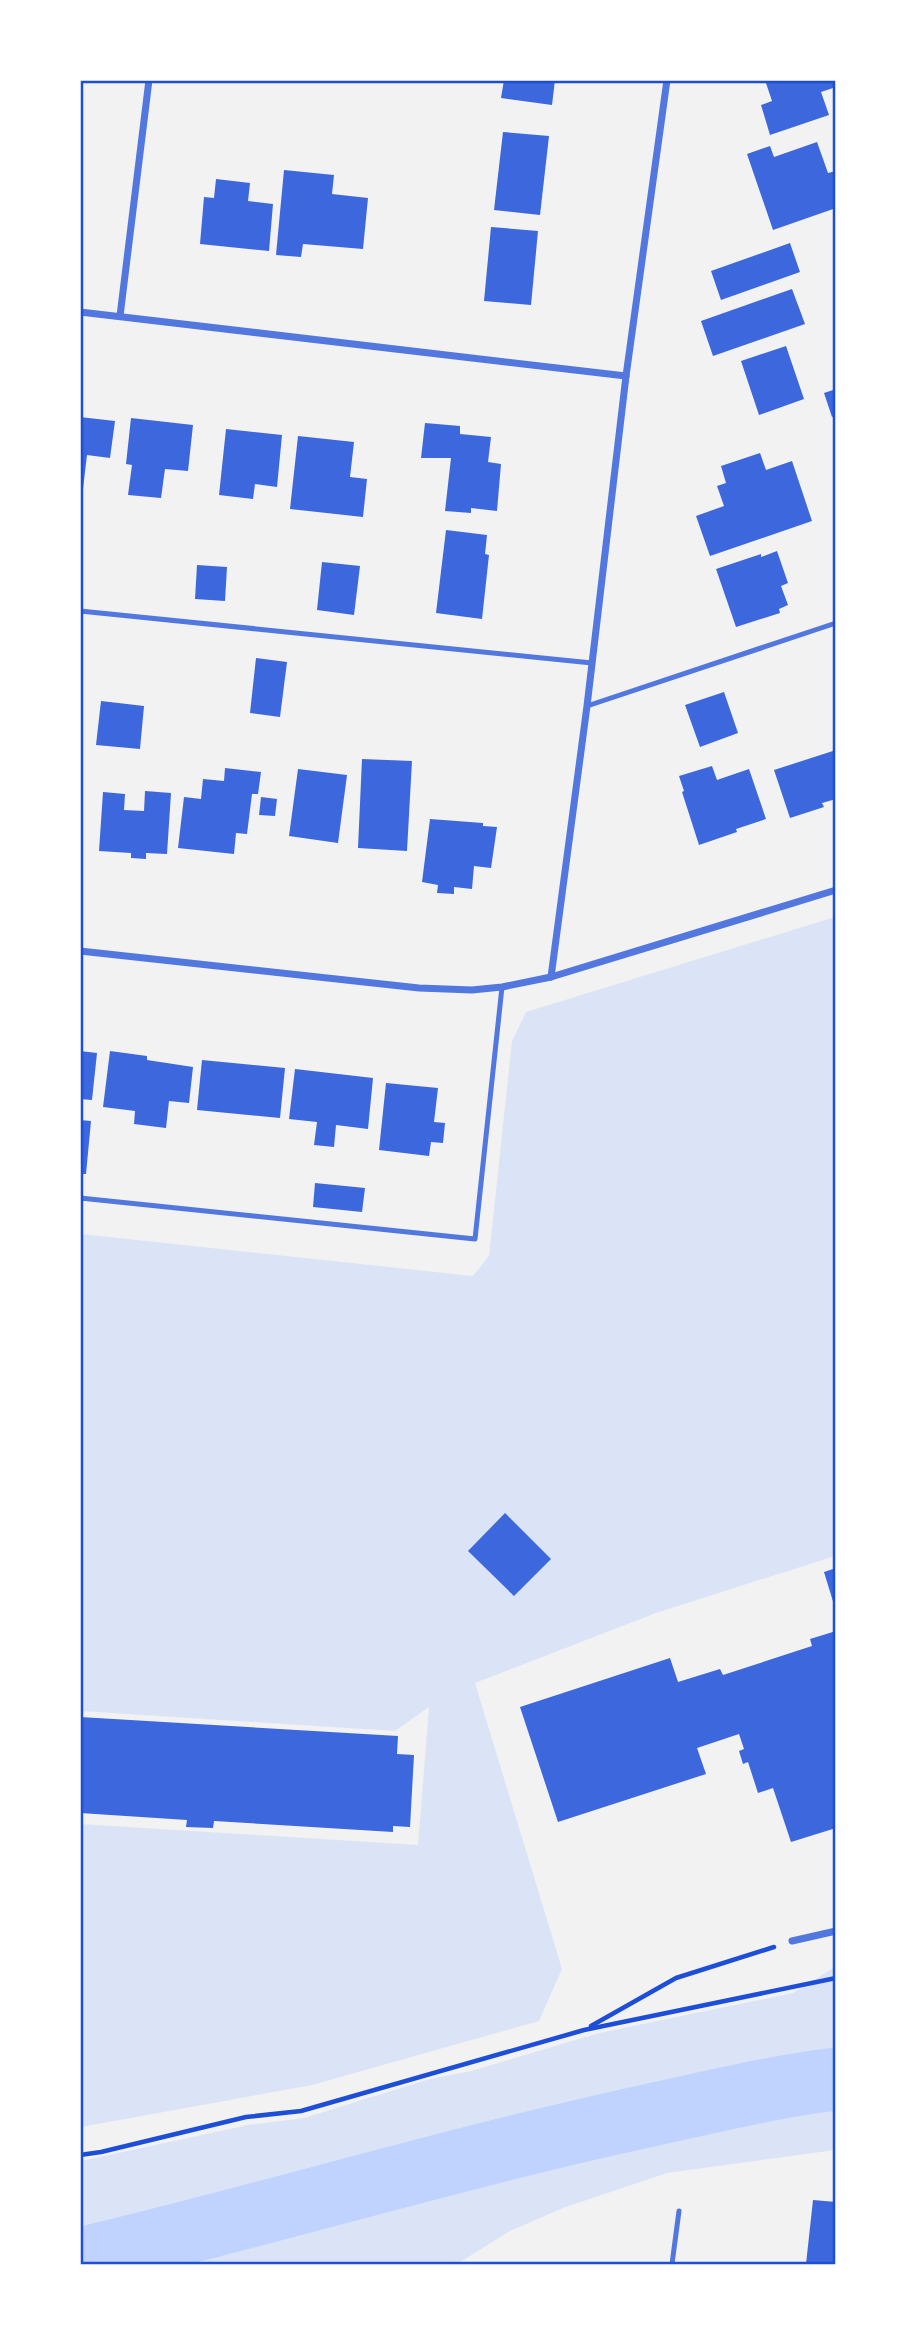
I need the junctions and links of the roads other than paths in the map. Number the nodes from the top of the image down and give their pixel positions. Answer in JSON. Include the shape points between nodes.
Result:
{"nodes":[{"id":1,"x":149,"y":80,"type":"edge"},
{"id":2,"x":667,"y":80,"type":"edge"},
{"id":3,"x":80,"y":312,"type":"edge"},
{"id":4,"x":120,"y":316,"type":"junction"},
{"id":5,"x":626,"y":376,"type":"junction"},
{"id":6,"x":80,"y":611,"type":"edge"},
{"id":7,"x":835,"y":623,"type":"edge"},
{"id":8,"x":592,"y":663,"type":"junction"},
{"id":9,"x":587,"y":706,"type":"junction"},
{"id":10,"x":835,"y":890,"type":"edge"},
{"id":11,"x":80,"y":951,"type":"edge"},
{"id":12,"x":551,"y":977,"type":"junction"},
{"id":13,"x":502,"y":987,"type":"junction"},
{"id":14,"x":80,"y":1198,"type":"edge"},
{"id":15,"x":835,"y":1931,"type":"edge"},
{"id":16,"x":792,"y":1941,"type":"road end"},
{"id":17,"x":679,"y":2211,"type":"dead end"},
{"id":18,"x":672,"y":2264,"type":"edge"}],
"edges":[{"from":1,"to":4,"type":"street"},
{"from":2,"to":5,"type":"street"},
{"from":3,"to":4,"type":"street"},
{"from":4,"to":5,"type":"street"},
{"from":5,"to":8,"type":"street"},
{"from":6,"to":8,"type":"lane"},
{"from":7,"to":9,"type":"lane"},
{"from":8,"to":9,"type":"street"},
{"from":9,"to":12,"type":"street"},
{"from":10,"to":12,"type":"street"},
{"from":11,"to":13,"type":"street","via":[[419,988]]},
{"from":12,"to":13,"type":"street"},
{"from":13,"to":14,"type":"lane","via":[[475,1239]]},
{"from":15,"to":16,"type":"street"},
{"from":17,"to":18,"type":"lane"}]}
